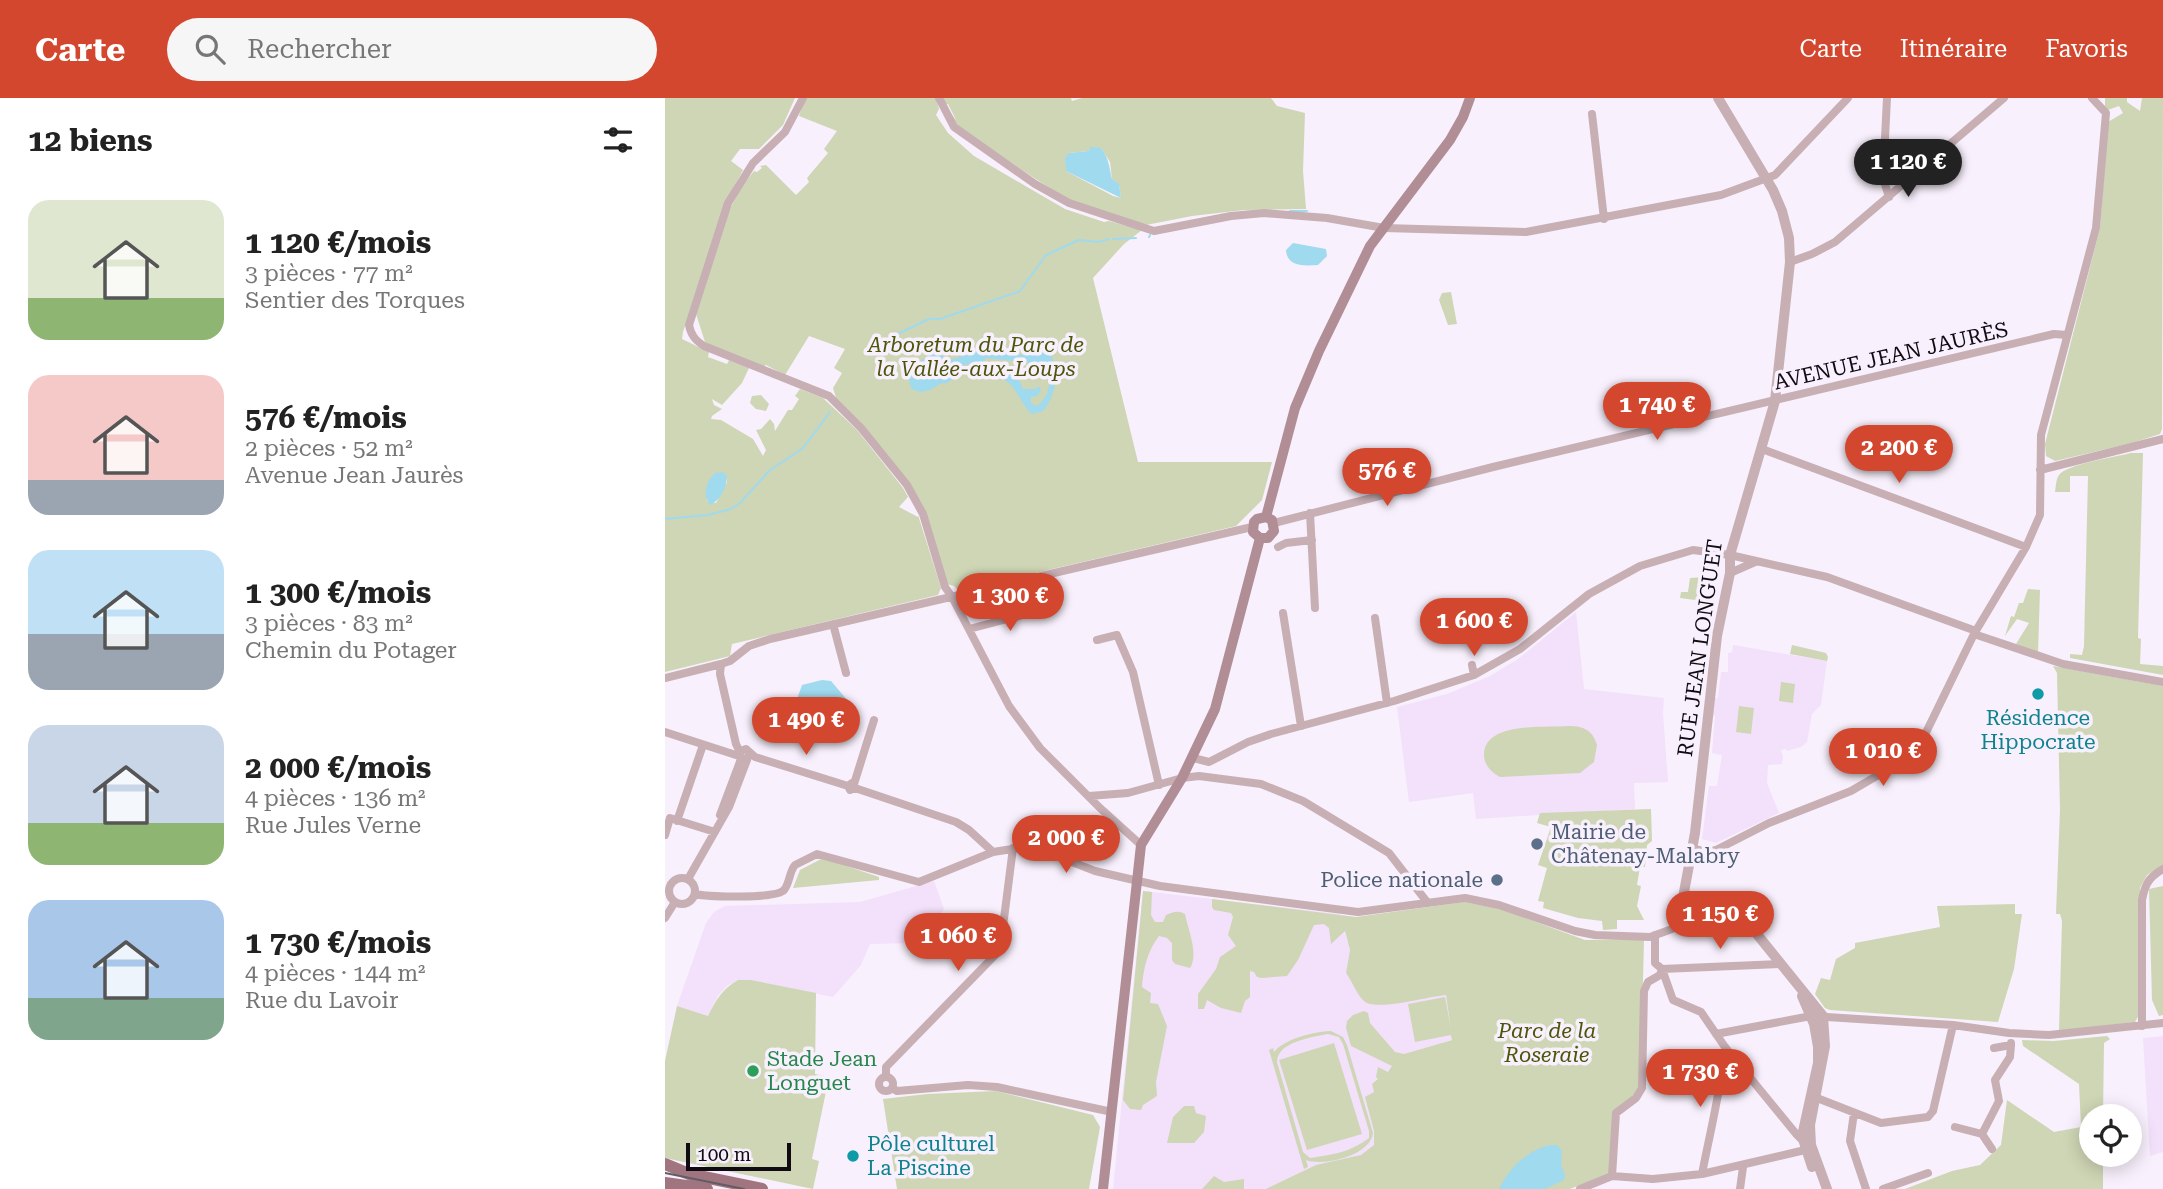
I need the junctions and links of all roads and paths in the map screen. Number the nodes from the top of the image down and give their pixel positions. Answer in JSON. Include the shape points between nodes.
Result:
{"nodes":[{"id":1,"x":803,"y":98,"type":"edge"},
{"id":2,"x":939,"y":98,"type":"edge"},
{"id":3,"x":1469,"y":98,"type":"edge"},
{"id":4,"x":1847,"y":98,"type":"edge"},
{"id":5,"x":1887,"y":98,"type":"edge"},
{"id":6,"x":2004,"y":98,"type":"edge"},
{"id":7,"x":2092,"y":98,"type":"edge"},
{"id":8,"x":1721,"y":99,"type":"edge"},
{"id":9,"x":1592,"y":114,"type":"dead end"},
{"id":10,"x":1767,"y":179,"type":"junction"},
{"id":11,"x":1889,"y":197,"type":"junction"},
{"id":12,"x":1604,"y":219,"type":"junction"},
{"id":13,"x":1384,"y":228,"type":"junction"},
{"id":14,"x":1790,"y":262,"type":"junction"},
{"id":15,"x":2067,"y":335,"type":"junction"},
{"id":16,"x":1775,"y":401,"type":"junction"},
{"id":17,"x":2163,"y":439,"type":"edge"},
{"id":18,"x":1762,"y":449,"type":"junction"},
{"id":19,"x":2040,"y":470,"type":"junction"},
{"id":20,"x":1310,"y":513,"type":"junction"},
{"id":21,"x":1270,"y":520,"type":"junction"},
{"id":22,"x":1252,"y":527,"type":"junction"},
{"id":23,"x":1260,"y":538,"type":"junction"},
{"id":24,"x":1312,"y":540,"type":"junction"},
{"id":25,"x":1278,"y":547,"type":"dead end"},
{"id":26,"x":2026,"y":547,"type":"junction"},
{"id":27,"x":1730,"y":555,"type":"junction"},
{"id":28,"x":1758,"y":561,"type":"junction"},
{"id":29,"x":1730,"y":573,"type":"junction"},
{"id":30,"x":952,"y":597,"type":"junction"},
{"id":31,"x":1315,"y":608,"type":"dead end"},
{"id":32,"x":1038,"y":611,"type":"dead end"},
{"id":33,"x":1283,"y":613,"type":"dead end"},
{"id":34,"x":1375,"y":618,"type":"dead end"},
{"id":35,"x":833,"y":624,"type":"junction"},
{"id":36,"x":969,"y":629,"type":"junction"},
{"id":37,"x":1975,"y":632,"type":"junction"},
{"id":38,"x":1097,"y":640,"type":"dead end"},
{"id":39,"x":721,"y":664,"type":"junction"},
{"id":40,"x":1472,"y":665,"type":"dead end"},
{"id":41,"x":846,"y":673,"type":"dead end"},
{"id":42,"x":1473,"y":675,"type":"junction"},
{"id":43,"x":667,"y":677,"type":"edge"},
{"id":44,"x":2163,"y":682,"type":"edge"},
{"id":45,"x":1387,"y":703,"type":"junction"},
{"id":46,"x":874,"y":720,"type":"dead end"},
{"id":47,"x":1301,"y":726,"type":"junction"},
{"id":48,"x":665,"y":732,"type":"edge"},
{"id":49,"x":703,"y":745,"type":"junction"},
{"id":50,"x":746,"y":756,"type":"junction"},
{"id":51,"x":1193,"y":758,"type":"junction"},
{"id":52,"x":1182,"y":778,"type":"junction"},
{"id":53,"x":1159,"y":785,"type":"junction"},
{"id":54,"x":852,"y":786,"type":"junction"},
{"id":55,"x":1089,"y":796,"type":"junction"},
{"id":56,"x":677,"y":821,"type":"junction"},
{"id":57,"x":715,"y":832,"type":"junction"},
{"id":58,"x":665,"y":835,"type":"edge"},
{"id":59,"x":1141,"y":845,"type":"junction"},
{"id":60,"x":1013,"y":848,"type":"junction"},
{"id":61,"x":1692,"y":848,"type":"junction"},
{"id":62,"x":993,"y":852,"type":"junction"},
{"id":63,"x":2163,"y":869,"type":"edge"},
{"id":64,"x":688,"y":879,"type":"junction"},
{"id":65,"x":1138,"y":880,"type":"junction"},
{"id":66,"x":667,"y":890,"type":"edge"},
{"id":67,"x":695,"y":894,"type":"junction"},
{"id":68,"x":675,"y":902,"type":"junction"},
{"id":69,"x":1427,"y":902,"type":"junction"},
{"id":70,"x":665,"y":918,"type":"edge"},
{"id":71,"x":1680,"y":921,"type":"junction"},
{"id":72,"x":1655,"y":935,"type":"junction"},
{"id":73,"x":1781,"y":964,"type":"junction"},
{"id":74,"x":1663,"y":969,"type":"junction"},
{"id":75,"x":1797,"y":986,"type":"junction"},
{"id":76,"x":1811,"y":1016,"type":"junction"},
{"id":77,"x":1823,"y":1016,"type":"junction"},
{"id":78,"x":2163,"y":1023,"type":"edge"},
{"id":79,"x":1954,"y":1025,"type":"junction"},
{"id":80,"x":2142,"y":1026,"type":"junction"},
{"id":81,"x":2011,"y":1033,"type":"junction"},
{"id":82,"x":1716,"y":1034,"type":"junction"},
{"id":83,"x":2011,"y":1045,"type":"junction"},
{"id":84,"x":1725,"y":1047,"type":"junction"},
{"id":85,"x":1994,"y":1048,"type":"dead end"},
{"id":86,"x":1817,"y":1098,"type":"junction"},
{"id":87,"x":1112,"y":1112,"type":"junction"},
{"id":88,"x":1854,"y":1113,"type":"junction"},
{"id":89,"x":1955,"y":1127,"type":"dead end"},
{"id":90,"x":1982,"y":1134,"type":"junction"},
{"id":91,"x":1806,"y":1145,"type":"junction"},
{"id":92,"x":1992,"y":1149,"type":"dead end"},
{"id":93,"x":665,"y":1164,"type":"edge"},
{"id":94,"x":1743,"y":1167,"type":"junction"},
{"id":95,"x":1928,"y":1173,"type":"dead end"},
{"id":96,"x":1702,"y":1174,"type":"junction"},
{"id":97,"x":1612,"y":1176,"type":"junction"},
{"id":98,"x":665,"y":1183,"type":"edge"},
{"id":99,"x":707,"y":1189,"type":"edge"},
{"id":100,"x":762,"y":1189,"type":"edge"},
{"id":101,"x":1103,"y":1189,"type":"edge"},
{"id":102,"x":1580,"y":1189,"type":"edge"},
{"id":103,"x":1740,"y":1189,"type":"edge"},
{"id":104,"x":1825,"y":1189,"type":"edge"},
{"id":105,"x":1866,"y":1189,"type":"edge"},
{"id":106,"x":1883,"y":1189,"type":"edge"}],
"edges":[{"from":1,"to":30,"type":"street","via":[[785,132],[753,163],[728,203],[689,325],[691,332],[704,346],[827,394],[861,428],[907,485],[923,514]]},
{"from":2,"to":13,"type":"street","via":[[954,127],[1035,184],[1069,203],[1154,231],[1264,213]]},
{"from":3,"to":13,"type":"main road","via":[[1450,140]]},
{"from":4,"to":10,"type":"street"},
{"from":5,"to":11,"type":"street","via":[[1883,178]]},
{"from":6,"to":11,"type":"street"},
{"from":7,"to":15,"type":"street","via":[[2106,113],[2096,228]]},
{"from":8,"to":10,"type":"street","name":"RUE JEAN LONGUET"},
{"from":9,"to":12,"type":"street"},
{"from":10,"to":12,"type":"street","via":[[1721,195]]},
{"from":10,"to":14,"type":"street","name":"RUE JEAN LONGUET","via":[[1782,211]]},
{"from":11,"to":14,"type":"street","via":[[1835,242]]},
{"from":12,"to":13,"type":"street","via":[[1525,232]]},
{"from":13,"to":21,"type":"main road","via":[[1370,246],[1298,399]]},
{"from":14,"to":16,"type":"street","name":"RUE JEAN LONGUET"},
{"from":15,"to":16,"type":"street","name":"AVENUE JEAN JAURÈS","via":[[2054,334]]},
{"from":15,"to":19,"type":"street","via":[[2041,435]]},
{"from":16,"to":18,"type":"street","name":"RUE JEAN LONGUET"},
{"from":16,"to":20,"type":"street","name":"AVENUE JEAN JAURÈS"},
{"from":17,"to":19,"type":"street"},
{"from":18,"to":26,"type":"street"},
{"from":18,"to":27,"type":"street","name":"RUE JEAN LONGUET"},
{"from":19,"to":26,"type":"street","via":[[2040,514]]},
{"from":20,"to":21,"type":"street","name":"AVENUE JEAN JAURÈS"},
{"from":20,"to":24,"type":"street"},
{"from":21,"to":22,"type":"main road","via":[[1257,519]]},
{"from":21,"to":23,"type":"main road","via":[[1275,528],[1271,536]]},
{"from":22,"to":23,"type":"main road"},
{"from":22,"to":30,"type":"street"},
{"from":23,"to":51,"type":"main road","via":[[1215,709]]},
{"from":24,"to":25,"type":"street"},
{"from":24,"to":31,"type":"street"},
{"from":26,"to":37,"type":"street"},
{"from":27,"to":28,"type":"street"},
{"from":27,"to":29,"type":"street","name":"RUE JEAN LONGUET"},
{"from":27,"to":42,"type":"street","via":[[1693,550],[1640,566],[1589,594],[1520,649]]},
{"from":28,"to":29,"type":"street"},
{"from":28,"to":37,"type":"street","via":[[1827,577]]},
{"from":29,"to":61,"type":"street","name":"RUE JEAN LONGUET","via":[[1717,636]]},
{"from":30,"to":35,"type":"street"},
{"from":30,"to":36,"type":"street"},
{"from":32,"to":36,"type":"street"},
{"from":33,"to":47,"type":"street"},
{"from":34,"to":45,"type":"street"},
{"from":35,"to":39,"type":"street","via":[[749,646]]},
{"from":35,"to":41,"type":"street"},
{"from":36,"to":55,"type":"street","via":[[1009,706],[1040,748]]},
{"from":37,"to":44,"type":"street","via":[[2063,664]]},
{"from":37,"to":61,"type":"street","via":[[1916,753],[1850,791],[1716,850]]},
{"from":38,"to":53,"type":"street","via":[[1117,635],[1133,672]]},
{"from":39,"to":43,"type":"street"},
{"from":39,"to":50,"type":"street","via":[[736,744]]},
{"from":40,"to":42,"type":"street"},
{"from":42,"to":45,"type":"street"},
{"from":45,"to":47,"type":"street"},
{"from":46,"to":54,"type":"street"},
{"from":47,"to":51,"type":"street","via":[[1248,742],[1209,762]]},
{"from":48,"to":49,"type":"street"},
{"from":49,"to":50,"type":"street"},
{"from":49,"to":56,"type":"street"},
{"from":50,"to":54,"type":"street"},
{"from":50,"to":57,"type":"street","via":[[729,807]]},
{"from":51,"to":52,"type":"main road"},
{"from":52,"to":53,"type":"street"},
{"from":52,"to":59,"type":"main road"},
{"from":52,"to":69,"type":"street","via":[[1261,784],[1303,801],[1389,853]]},
{"from":53,"to":55,"type":"street"},
{"from":54,"to":62,"type":"street","via":[[956,822]]},
{"from":55,"to":59,"type":"street"},
{"from":56,"to":57,"type":"street"},
{"from":56,"to":58,"type":"street","via":[[670,818]]},
{"from":57,"to":64,"type":"street"},
{"from":59,"to":65,"type":"main road"},
{"from":60,"to":62,"type":"street"},
{"from":60,"to":65,"type":"street","via":[[1039,849],[1095,871]]},
{"from":60,"to":87,"type":"street","via":[[1000,950],[886,1067],[886,1077],[897,1091],[997,1087]]},
{"from":61,"to":71,"type":"street","name":"RUE JEAN LONGUET"},
{"from":62,"to":67,"type":"street","via":[[919,882],[822,853],[796,865],[786,888],[776,894]]},
{"from":63,"to":80,"type":"street","via":[[2149,879],[2142,900]]},
{"from":64,"to":66,"type":"street","via":[[676,879]]},
{"from":64,"to":67,"type":"street"},
{"from":65,"to":69,"type":"street","via":[[1358,912]]},
{"from":65,"to":87,"type":"main road"},
{"from":66,"to":68,"type":"street"},
{"from":67,"to":68,"type":"street","via":[[688,903]]},
{"from":68,"to":70,"type":"street"},
{"from":69,"to":72,"type":"street","via":[[1465,898],[1575,932]]},
{"from":71,"to":72,"type":"street"},
{"from":71,"to":73,"type":"street","via":[[1746,924]]},
{"from":72,"to":74,"type":"street","via":[[1655,963]]},
{"from":73,"to":74,"type":"street"},
{"from":73,"to":75,"type":"street"},
{"from":74,"to":82,"type":"street","via":[[1673,1000],[1701,1012]]},
{"from":74,"to":97,"type":"street","via":[[1644,991],[1643,1082],[1636,1098],[1616,1113]]},
{"from":75,"to":76,"type":"street"},
{"from":75,"to":77,"type":"street"},
{"from":76,"to":77,"type":"street"},
{"from":76,"to":82,"type":"street"},
{"from":76,"to":91,"type":"street","via":[[1818,1063],[1802,1131]]},
{"from":77,"to":79,"type":"street"},
{"from":77,"to":86,"type":"street","via":[[1825,1046]]},
{"from":78,"to":80,"type":"street"},
{"from":79,"to":81,"type":"street"},
{"from":79,"to":88,"type":"street","via":[[1928,1117],[1881,1123]]},
{"from":80,"to":81,"type":"street","via":[[2049,1035]]},
{"from":81,"to":83,"type":"street"},
{"from":82,"to":84,"type":"street"},
{"from":83,"to":85,"type":"street"},
{"from":83,"to":90,"type":"street","via":[[2010,1057],[1995,1080],[1999,1101]]},
{"from":84,"to":91,"type":"street"},
{"from":84,"to":96,"type":"street","via":[[1722,1085]]},
{"from":86,"to":88,"type":"street"},
{"from":86,"to":91,"type":"street"},
{"from":87,"to":101,"type":"main road"},
{"from":88,"to":105,"type":"street","via":[[1850,1141]]},
{"from":89,"to":90,"type":"street"},
{"from":90,"to":92,"type":"street"},
{"from":91,"to":94,"type":"street"},
{"from":91,"to":104,"type":"street"},
{"from":93,"to":100,"type":"main road","via":[[689,1174]]},
{"from":94,"to":96,"type":"street"},
{"from":94,"to":103,"type":"street"},
{"from":95,"to":106,"type":"street"},
{"from":96,"to":97,"type":"street","via":[[1653,1179]]},
{"from":97,"to":102,"type":"street"},
{"from":98,"to":99,"type":"main road"}]}
